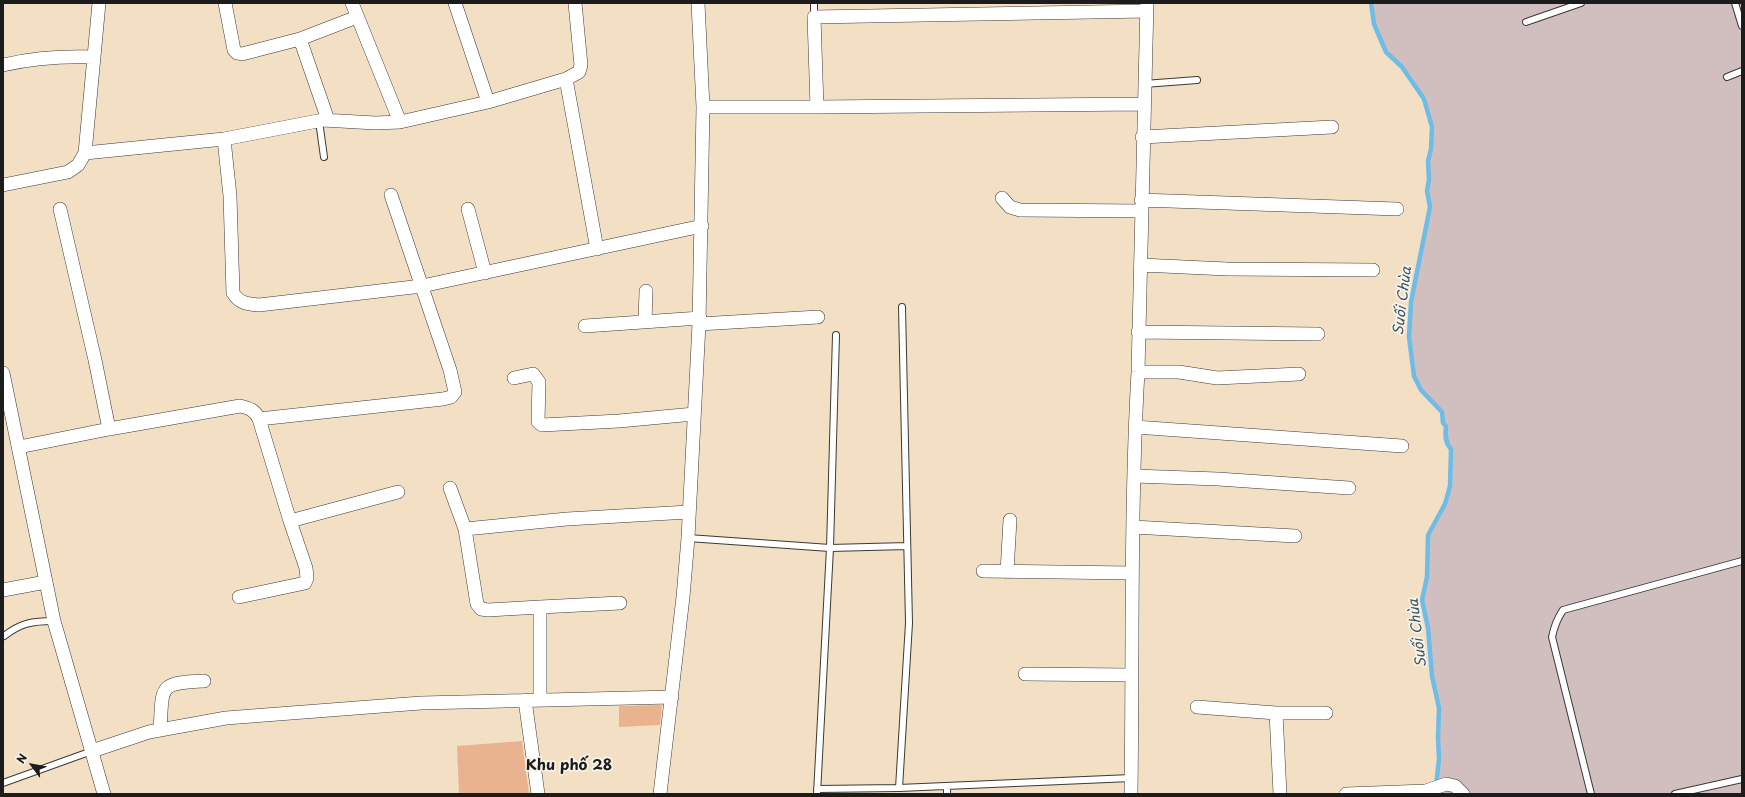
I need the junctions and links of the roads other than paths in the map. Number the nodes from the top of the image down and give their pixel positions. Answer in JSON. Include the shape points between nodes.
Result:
{"nodes":[{"id":1,"x":99,"y":3,"type":"edge"},
{"id":2,"x":225,"y":3,"type":"edge"},
{"id":3,"x":352,"y":3,"type":"edge"},
{"id":4,"x":455,"y":3,"type":"edge"},
{"id":5,"x":575,"y":3,"type":"edge"},
{"id":6,"x":698,"y":3,"type":"edge"},
{"id":7,"x":814,"y":3,"type":"edge"},
{"id":8,"x":1581,"y":3,"type":"edge"},
{"id":9,"x":1735,"y":3,"type":"edge"},
{"id":10,"x":1147,"y":7,"type":"edge"},
{"id":11,"x":814,"y":17,"type":"junction"},
{"id":12,"x":357,"y":18,"type":"junction"},
{"id":13,"x":1526,"y":22,"type":"dead end"},
{"id":14,"x":1742,"y":26,"type":"edge"},
{"id":15,"x":300,"y":39,"type":"junction"},
{"id":16,"x":94,"y":57,"type":"junction"},
{"id":17,"x":3,"y":65,"type":"edge"},
{"id":18,"x":1742,"y":71,"type":"edge"},
{"id":19,"x":1727,"y":77,"type":"dead end"},
{"id":20,"x":566,"y":80,"type":"junction"},
{"id":21,"x":1197,"y":80,"type":"dead end"},
{"id":22,"x":1144,"y":84,"type":"junction"},
{"id":23,"x":488,"y":102,"type":"junction"},
{"id":24,"x":1143,"y":104,"type":"junction"},
{"id":25,"x":703,"y":107,"type":"junction"},
{"id":26,"x":817,"y":107,"type":"junction"},
{"id":27,"x":323,"y":121,"type":"junction"},
{"id":28,"x":400,"y":122,"type":"junction"},
{"id":29,"x":1332,"y":126,"type":"dead end"},
{"id":30,"x":1142,"y":137,"type":"junction"},
{"id":31,"x":224,"y":139,"type":"junction"},
{"id":32,"x":85,"y":153,"type":"junction"},
{"id":33,"x":324,"y":157,"type":"dead end"},
{"id":34,"x":3,"y":185,"type":"edge"},
{"id":35,"x":391,"y":195,"type":"dead end"},
{"id":36,"x":1002,"y":198,"type":"dead end"},
{"id":37,"x":1141,"y":205,"type":"junction"},
{"id":38,"x":60,"y":209,"type":"dead end"},
{"id":39,"x":468,"y":209,"type":"dead end"},
{"id":40,"x":1398,"y":209,"type":"dead end"},
{"id":41,"x":702,"y":226,"type":"junction"},
{"id":42,"x":596,"y":249,"type":"junction"},
{"id":43,"x":1140,"y":266,"type":"junction"},
{"id":44,"x":1373,"y":270,"type":"dead end"},
{"id":45,"x":485,"y":272,"type":"junction"},
{"id":46,"x":422,"y":286,"type":"junction"},
{"id":47,"x":646,"y":290,"type":"dead end"},
{"id":48,"x":902,"y":307,"type":"dead end"},
{"id":49,"x":818,"y":317,"type":"dead end"},
{"id":50,"x":700,"y":321,"type":"junction"},
{"id":51,"x":646,"y":322,"type":"junction"},
{"id":52,"x":585,"y":326,"type":"dead end"},
{"id":53,"x":1138,"y":332,"type":"junction"},
{"id":54,"x":1318,"y":334,"type":"dead end"},
{"id":55,"x":836,"y":335,"type":"dead end"},
{"id":56,"x":1138,"y":372,"type":"junction"},
{"id":57,"x":3,"y":373,"type":"edge"},
{"id":58,"x":1299,"y":374,"type":"dead end"},
{"id":59,"x":514,"y":378,"type":"dead end"},
{"id":60,"x":694,"y":414,"type":"junction"},
{"id":61,"x":259,"y":420,"type":"junction"},
{"id":62,"x":1135,"y":427,"type":"junction"},
{"id":63,"x":108,"y":429,"type":"junction"},
{"id":64,"x":1402,"y":446,"type":"dead end"},
{"id":65,"x":19,"y":447,"type":"junction"},
{"id":66,"x":1134,"y":476,"type":"junction"},
{"id":67,"x":450,"y":488,"type":"dead end"},
{"id":68,"x":1349,"y":488,"type":"dead end"},
{"id":69,"x":398,"y":492,"type":"dead end"},
{"id":70,"x":689,"y":512,"type":"junction"},
{"id":71,"x":1010,"y":520,"type":"dead end"},
{"id":72,"x":290,"y":521,"type":"junction"},
{"id":73,"x":1133,"y":527,"type":"junction"},
{"id":74,"x":465,"y":528,"type":"junction"},
{"id":75,"x":1295,"y":536,"type":"dead end"},
{"id":76,"x":688,"y":538,"type":"junction"},
{"id":77,"x":907,"y":546,"type":"junction"},
{"id":78,"x":830,"y":548,"type":"junction"},
{"id":79,"x":1742,"y":561,"type":"edge"},
{"id":80,"x":983,"y":571,"type":"dead end"},
{"id":81,"x":1007,"y":572,"type":"junction"},
{"id":82,"x":1132,"y":573,"type":"junction"},
{"id":83,"x":46,"y":582,"type":"junction"},
{"id":84,"x":3,"y":590,"type":"edge"},
{"id":85,"x":238,"y":597,"type":"dead end"},
{"id":86,"x":620,"y":603,"type":"dead end"},
{"id":87,"x":540,"y":606,"type":"junction"},
{"id":88,"x":54,"y":621,"type":"junction"},
{"id":89,"x":4,"y":636,"type":"dead end"},
{"id":90,"x":1025,"y":674,"type":"dead end"},
{"id":91,"x":1131,"y":675,"type":"junction"},
{"id":92,"x":204,"y":681,"type":"dead end"},
{"id":93,"x":672,"y":698,"type":"junction"},
{"id":94,"x":525,"y":700,"type":"junction"},
{"id":95,"x":540,"y":700,"type":"junction"},
{"id":96,"x":1197,"y":707,"type":"dead end"},
{"id":97,"x":1276,"y":713,"type":"junction"},
{"id":98,"x":1326,"y":713,"type":"dead end"},
{"id":99,"x":160,"y":730,"type":"junction"},
{"id":100,"x":92,"y":751,"type":"junction"},
{"id":101,"x":1131,"y":778,"type":"junction"},
{"id":102,"x":1742,"y":779,"type":"edge"},
{"id":103,"x":3,"y":783,"type":"edge"},
{"id":104,"x":947,"y":786,"type":"junction"},
{"id":105,"x":898,"y":788,"type":"junction"},
{"id":106,"x":817,"y":792,"type":"edge"},
{"id":107,"x":104,"y":794,"type":"edge"},
{"id":108,"x":538,"y":794,"type":"edge"},
{"id":109,"x":660,"y":794,"type":"edge"},
{"id":110,"x":947,"y":794,"type":"edge"},
{"id":111,"x":1131,"y":794,"type":"edge"},
{"id":112,"x":1280,"y":794,"type":"edge"},
{"id":113,"x":1346,"y":794,"type":"edge"},
{"id":114,"x":1463,"y":794,"type":"edge"},
{"id":115,"x":1591,"y":794,"type":"edge"},
{"id":116,"x":1675,"y":794,"type":"edge"}],
"edges":[{"from":1,"to":16,"type":"street"},
{"from":2,"to":15,"type":"street","via":[[234,50],[237,53],[242,54]]},
{"from":3,"to":12,"type":"street"},
{"from":4,"to":23,"type":"street"},
{"from":5,"to":20,"type":"street","via":[[582,65],[579,72]]},
{"from":6,"to":25,"type":"street"},
{"from":7,"to":11,"type":"lane"},
{"from":8,"to":13,"type":"lane"},
{"from":9,"to":14,"type":"lane"},
{"from":10,"to":11,"type":"street"},
{"from":10,"to":22,"type":"street"},
{"from":11,"to":26,"type":"street"},
{"from":12,"to":15,"type":"street"},
{"from":12,"to":28,"type":"street"},
{"from":15,"to":27,"type":"street"},
{"from":16,"to":17,"type":"street","via":[[62,56],[28,59]]},
{"from":16,"to":32,"type":"street"},
{"from":18,"to":19,"type":"lane"},
{"from":20,"to":23,"type":"street"},
{"from":20,"to":42,"type":"street"},
{"from":21,"to":22,"type":"lane"},
{"from":22,"to":24,"type":"street"},
{"from":23,"to":28,"type":"street"},
{"from":24,"to":26,"type":"street"},
{"from":24,"to":30,"type":"street"},
{"from":25,"to":26,"type":"street"},
{"from":25,"to":41,"type":"street"},
{"from":27,"to":28,"type":"street"},
{"from":27,"to":31,"type":"street"},
{"from":27,"to":33,"type":"lane"},
{"from":29,"to":30,"type":"street"},
{"from":30,"to":37,"type":"street"},
{"from":31,"to":32,"type":"street"},
{"from":31,"to":46,"type":"street","via":[[230,196],[233,293],[238,300],[259,306]]},
{"from":32,"to":34,"type":"street","via":[[78,165],[68,172]]},
{"from":35,"to":46,"type":"street"},
{"from":36,"to":37,"type":"street","via":[[1010,207],[1020,210]]},
{"from":37,"to":40,"type":"street"},
{"from":37,"to":43,"type":"street"},
{"from":38,"to":63,"type":"street","via":[[95,360]]},
{"from":39,"to":45,"type":"street"},
{"from":41,"to":42,"type":"street"},
{"from":41,"to":50,"type":"street"},
{"from":42,"to":45,"type":"street"},
{"from":43,"to":44,"type":"street"},
{"from":43,"to":53,"type":"street"},
{"from":45,"to":46,"type":"street"},
{"from":46,"to":61,"type":"street","via":[[450,370],[455,392],[451,397]]},
{"from":47,"to":51,"type":"street"},
{"from":48,"to":77,"type":"lane"},
{"from":49,"to":50,"type":"street"},
{"from":50,"to":51,"type":"street"},
{"from":50,"to":60,"type":"street"},
{"from":51,"to":52,"type":"street"},
{"from":53,"to":54,"type":"street"},
{"from":53,"to":56,"type":"street"},
{"from":55,"to":78,"type":"lane"},
{"from":56,"to":58,"type":"street","via":[[1179,372],[1217,378]]},
{"from":56,"to":62,"type":"street"},
{"from":57,"to":65,"type":"street"},
{"from":59,"to":60,"type":"street","via":[[533,374],[537,377],[538,422],[542,425]]},
{"from":60,"to":70,"type":"street"},
{"from":61,"to":63,"type":"street","via":[[250,408],[240,406]]},
{"from":61,"to":72,"type":"street"},
{"from":62,"to":64,"type":"street"},
{"from":62,"to":66,"type":"street"},
{"from":63,"to":65,"type":"street"},
{"from":65,"to":83,"type":"street"},
{"from":66,"to":68,"type":"street"},
{"from":66,"to":73,"type":"street"},
{"from":67,"to":74,"type":"street"},
{"from":69,"to":72,"type":"street"},
{"from":70,"to":74,"type":"street"},
{"from":70,"to":76,"type":"street"},
{"from":71,"to":81,"type":"street"},
{"from":72,"to":85,"type":"street","via":[[306,568],[305,583]]},
{"from":73,"to":75,"type":"street"},
{"from":73,"to":82,"type":"street"},
{"from":74,"to":87,"type":"street","via":[[477,604],[481,609]]},
{"from":76,"to":78,"type":"lane"},
{"from":76,"to":93,"type":"street"},
{"from":77,"to":78,"type":"lane"},
{"from":77,"to":105,"type":"lane","via":[[909,623]]},
{"from":78,"to":106,"type":"lane"},
{"from":79,"to":115,"type":"lane","via":[[1563,610],[1558,617],[1552,637]]},
{"from":80,"to":81,"type":"street"},
{"from":81,"to":82,"type":"street"},
{"from":82,"to":91,"type":"street"},
{"from":83,"to":84,"type":"street"},
{"from":83,"to":88,"type":"street"},
{"from":86,"to":87,"type":"street"},
{"from":87,"to":95,"type":"street"},
{"from":88,"to":89,"type":"lane","via":[[25,624]]},
{"from":88,"to":100,"type":"street"},
{"from":90,"to":91,"type":"street"},
{"from":91,"to":101,"type":"street"},
{"from":92,"to":99,"type":"street","via":[[174,684],[165,690],[162,695]]},
{"from":93,"to":95,"type":"street"},
{"from":93,"to":109,"type":"street"},
{"from":94,"to":95,"type":"street"},
{"from":94,"to":99,"type":"street","via":[[337,708],[226,718]]},
{"from":94,"to":108,"type":"street"},
{"from":96,"to":97,"type":"street"},
{"from":97,"to":98,"type":"street"},
{"from":97,"to":112,"type":"street"},
{"from":99,"to":100,"type":"street"},
{"from":100,"to":103,"type":"lane"},
{"from":100,"to":107,"type":"street"},
{"from":101,"to":104,"type":"lane"},
{"from":101,"to":111,"type":"street"},
{"from":102,"to":116,"type":"lane"},
{"from":104,"to":105,"type":"lane"},
{"from":104,"to":110,"type":"lane"},
{"from":105,"to":106,"type":"lane"},
{"from":113,"to":114,"type":"street","via":[[1426,791],[1446,784],[1456,786]]}]}
